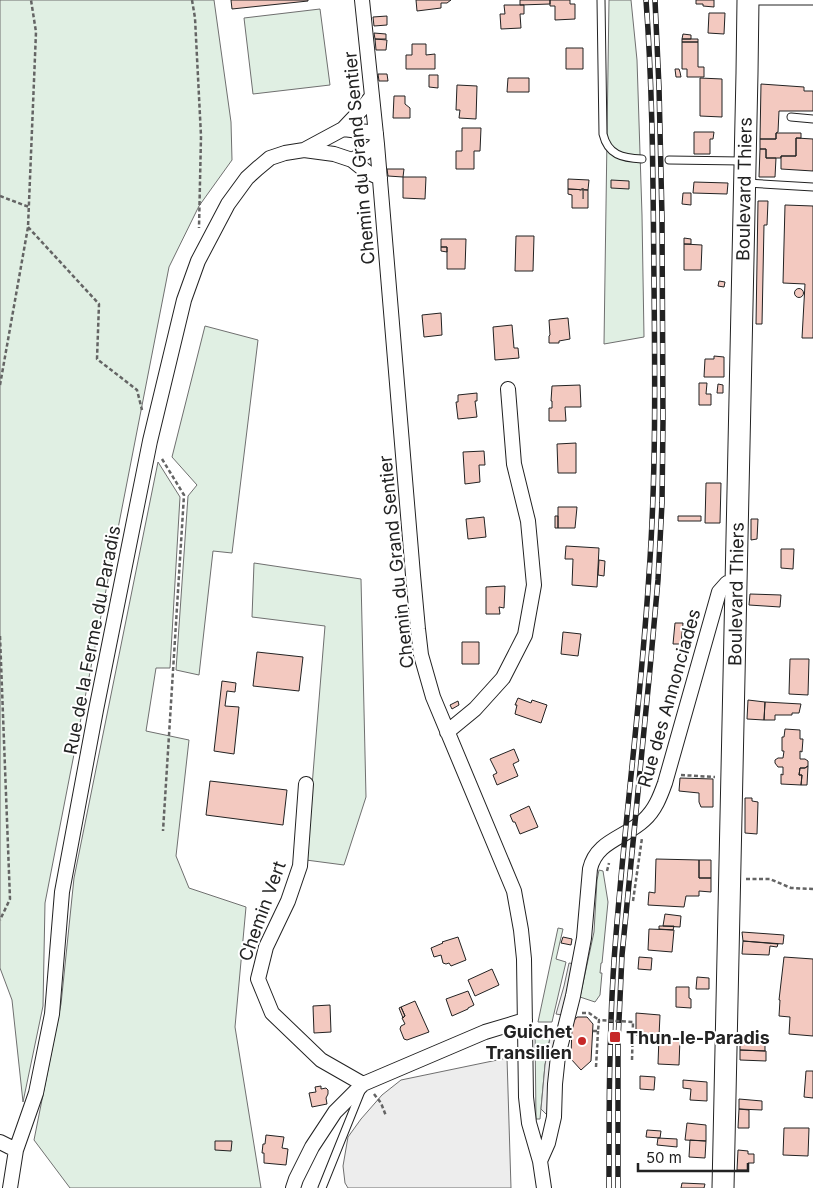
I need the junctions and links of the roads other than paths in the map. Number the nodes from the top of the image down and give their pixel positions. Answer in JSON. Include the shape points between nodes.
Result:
{"nodes":[{"id":1,"x":362,"y":0,"type":"edge"},
{"id":2,"x":601,"y":0,"type":"edge"},
{"id":3,"x":748,"y":1,"type":"edge"},
{"id":4,"x":813,"y":2,"type":"edge"},
{"id":5,"x":372,"y":96,"type":"junction"},
{"id":6,"x":791,"y":117,"type":"dead end"},
{"id":7,"x":813,"y":119,"type":"edge"},
{"id":8,"x":343,"y":129,"type":"junction"},
{"id":9,"x":376,"y":139,"type":"junction"},
{"id":10,"x":304,"y":150,"type":"junction"},
{"id":11,"x":642,"y":159,"type":"dead end"},
{"id":12,"x":352,"y":160,"type":"junction"},
{"id":13,"x":668,"y":160,"type":"dead end"},
{"id":14,"x":745,"y":161,"type":"junction"},
{"id":15,"x":380,"y":178,"type":"junction"},
{"id":16,"x":744,"y":183,"type":"junction"},
{"id":17,"x":813,"y":186,"type":"edge"},
{"id":18,"x":508,"y":389,"type":"dead end"},
{"id":19,"x":736,"y":582,"type":"junction"},
{"id":20,"x":448,"y":732,"type":"junction"},
{"id":21,"x":306,"y":784,"type":"dead end"},
{"id":22,"x":525,"y":1020,"type":"junction"},
{"id":23,"x":368,"y":1088,"type":"junction"},
{"id":24,"x":0,"y":1142,"type":"edge"},
{"id":25,"x":16,"y":1150,"type":"junction"},
{"id":26,"x":540,"y":1161,"type":"junction"},
{"id":27,"x":10,"y":1188,"type":"edge"},
{"id":28,"x":293,"y":1188,"type":"edge"},
{"id":29,"x":322,"y":1188,"type":"edge"},
{"id":30,"x":544,"y":1188,"type":"edge"},
{"id":31,"x":723,"y":1188,"type":"edge"}],
"edges":[{"from":1,"to":5,"type":"street","name":"Chemin du Grand Sentier"},
{"from":2,"to":11,"type":"lane","via":[[605,143],[618,154]]},
{"from":3,"to":4,"type":"lane"},
{"from":3,"to":14,"type":"main road","name":"Boulevard Thiers"},
{"from":5,"to":8,"type":"street","name":"Rue de la Ferme du Paradis"},
{"from":5,"to":9,"type":"street","name":"Chemin du Grand Sentier"},
{"from":6,"to":7,"type":"lane"},
{"from":8,"to":9,"type":"street"},
{"from":8,"to":10,"type":"street","name":"Rue de la Ferme du Paradis"},
{"from":9,"to":12,"type":"street","via":[[365,153]]},
{"from":9,"to":15,"type":"street","name":"Chemin du Grand Sentier"},
{"from":10,"to":12,"type":"street","name":"Rue de la Ferme du Paradis"},
{"from":10,"to":25,"type":"street","name":"Rue de la Ferme du Paradis","via":[[270,158],[247,178],[228,204],[198,261],[184,300],[150,440],[62,892],[52,1014],[36,1092]]},
{"from":12,"to":15,"type":"street","name":"Rue de la Ferme du Paradis"},
{"from":13,"to":14,"type":"lane"},
{"from":14,"to":16,"type":"main road","name":"Boulevard Thiers"},
{"from":15,"to":20,"type":"street","name":"Chemin du Grand Sentier","via":[[418,629],[426,676]]},
{"from":16,"to":17,"type":"lane"},
{"from":16,"to":19,"type":"main road","name":"Boulevard Thiers"},
{"from":18,"to":20,"type":"street","via":[[514,464],[528,521],[534,585],[525,635],[504,678]]},
{"from":19,"to":26,"type":"street","name":"Rue des Annonciades","via":[[726,583],[719,592],[668,774],[656,805],[635,828],[609,842],[592,860],[584,938],[558,1056],[554,1117]]},
{"from":19,"to":31,"type":"main road","name":"Boulevard Thiers"},
{"from":20,"to":22,"type":"street","name":"Chemin du Grand Sentier","via":[[514,891],[524,959]]},
{"from":21,"to":23,"type":"street","name":"Chemin Vert","via":[[300,866],[288,902],[266,947],[258,979],[272,1013],[321,1060]]},
{"from":22,"to":23,"type":"street","via":[[485,1032]]},
{"from":22,"to":26,"type":"street","name":"Chemin du Grand Sentier","via":[[528,1123]]},
{"from":23,"to":28,"type":"street","via":[[336,1112],[312,1147]]},
{"from":23,"to":29,"type":"lane"},
{"from":24,"to":25,"type":"street"},
{"from":25,"to":27,"type":"street","name":"Rue de la Ferme du Paradis"},
{"from":26,"to":30,"type":"street"}]}
